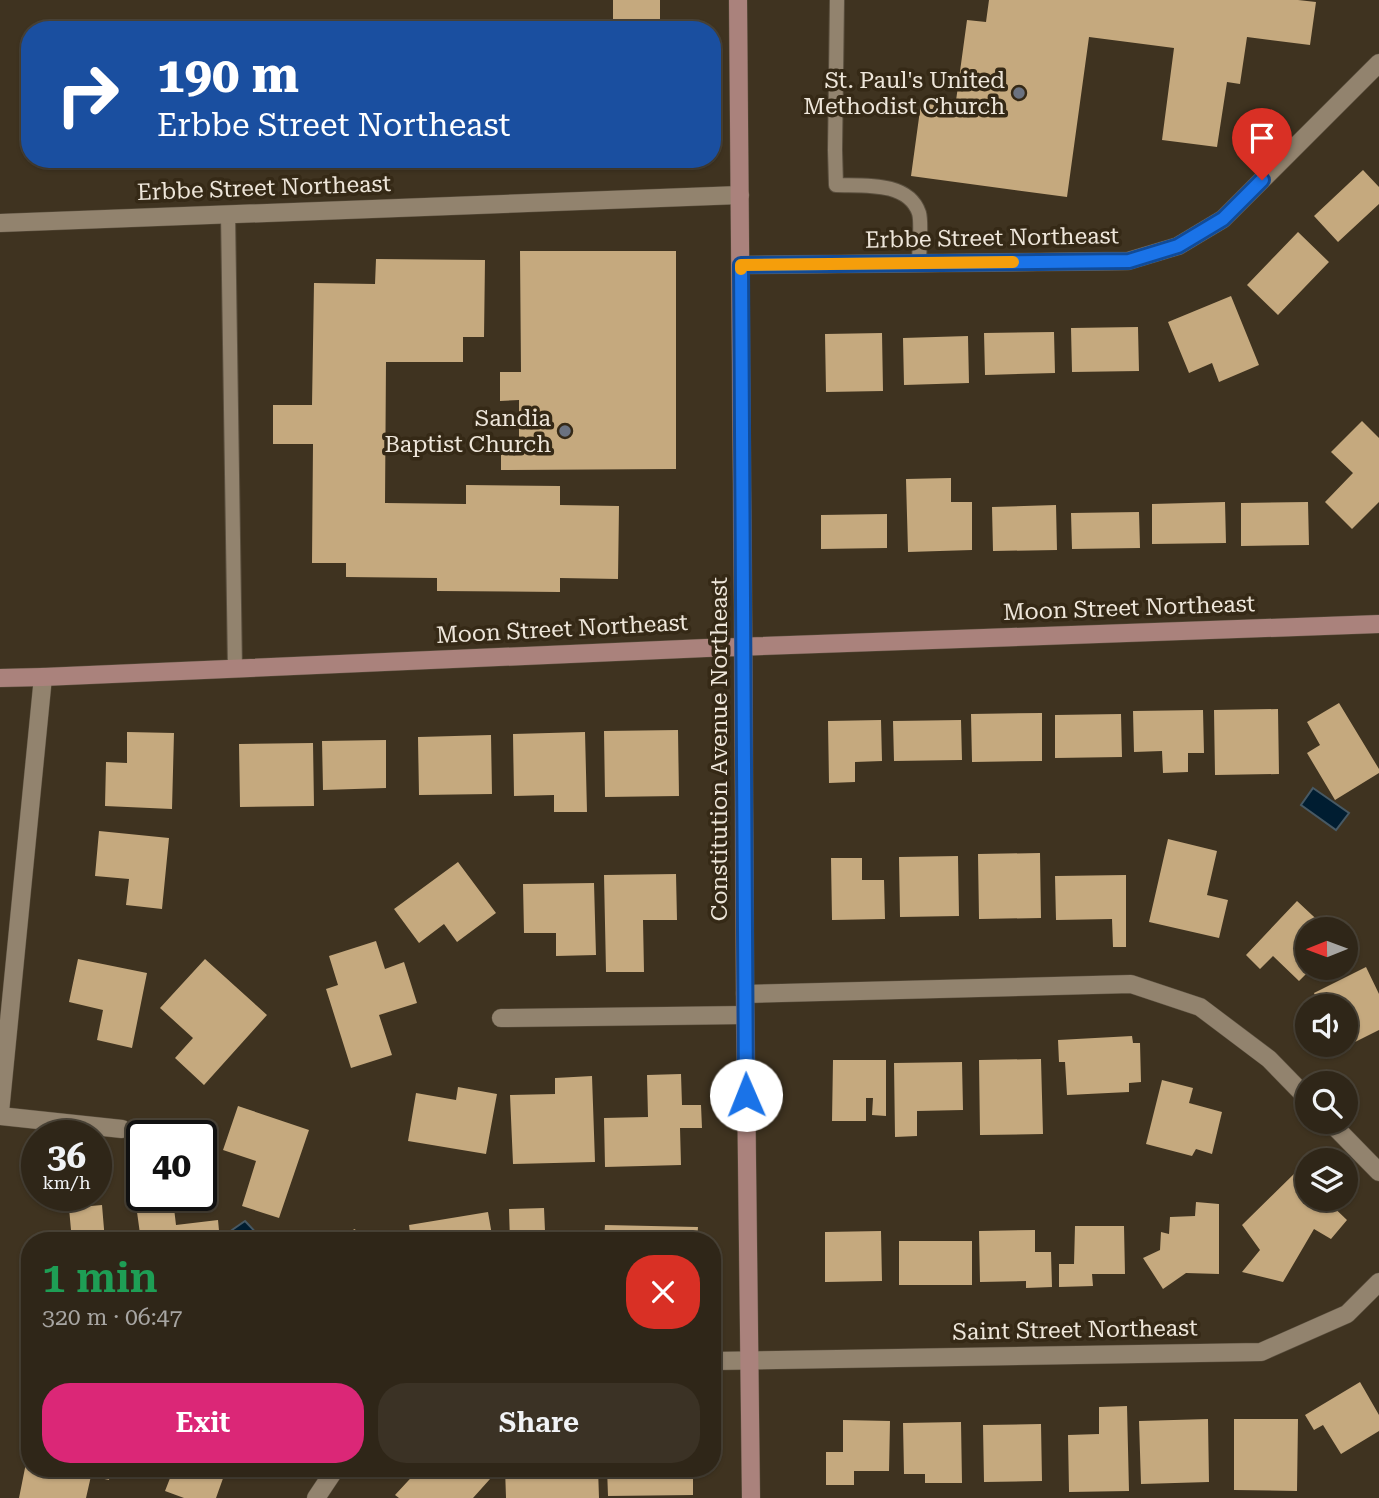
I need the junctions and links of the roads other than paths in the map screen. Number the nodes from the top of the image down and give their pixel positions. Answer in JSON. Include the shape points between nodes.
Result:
{"nodes":[{"id":1,"x":738,"y":0,"type":"edge"},
{"id":2,"x":837,"y":0,"type":"edge"},
{"id":3,"x":1379,"y":64,"type":"edge"},
{"id":4,"x":740,"y":195,"type":"junction"},
{"id":5,"x":228,"y":214,"type":"junction"},
{"id":6,"x":0,"y":223,"type":"edge"},
{"id":7,"x":919,"y":263,"type":"junction"},
{"id":8,"x":741,"y":265,"type":"junction"},
{"id":9,"x":1379,"y":624,"type":"edge"},
{"id":10,"x":744,"y":647,"type":"junction"},
{"id":11,"x":235,"y":668,"type":"junction"},
{"id":12,"x":43,"y":677,"type":"junction"},
{"id":13,"x":0,"y":678,"type":"edge"},
{"id":14,"x":745,"y":994,"type":"junction"},
{"id":15,"x":745,"y":1015,"type":"junction"},
{"id":16,"x":501,"y":1018,"type":"dead end"},
{"id":17,"x":1295,"y":1086,"type":"edge"},
{"id":18,"x":0,"y":1114,"type":"edge"},
{"id":19,"x":122,"y":1129,"type":"dead end"},
{"id":20,"x":1342,"y":1134,"type":"edge"},
{"id":21,"x":1379,"y":1172,"type":"edge"},
{"id":22,"x":1379,"y":1282,"type":"edge"},
{"id":23,"x":750,"y":1360,"type":"junction"},
{"id":24,"x":721,"y":1361,"type":"edge"},
{"id":25,"x":330,"y":1477,"type":"edge"},
{"id":26,"x":316,"y":1498,"type":"edge"},
{"id":27,"x":751,"y":1498,"type":"edge"}],
"edges":[{"from":1,"to":4,"type":"street","name":"Constitution Avenue Northeast"},
{"from":2,"to":7,"type":"lane","via":[[836,185],[889,187],[912,200],[919,215]]},
{"from":3,"to":7,"type":"street","name":"Erbbe Street Northeast","via":[[1223,219],[1178,246],[1129,261]]},
{"from":4,"to":5,"type":"street","name":"Erbbe Street Northeast"},
{"from":4,"to":8,"type":"street","name":"Constitution Avenue Northeast"},
{"from":5,"to":6,"type":"street","name":"Erbbe Street Northeast"},
{"from":5,"to":11,"type":"lane"},
{"from":7,"to":8,"type":"street","name":"Erbbe Street Northeast"},
{"from":8,"to":10,"type":"street","name":"Constitution Avenue Northeast"},
{"from":9,"to":10,"type":"street","name":"Moon Street Northeast"},
{"from":10,"to":11,"type":"street","name":"Moon Street Northeast"},
{"from":10,"to":14,"type":"street","name":"Constitution Avenue Northeast"},
{"from":11,"to":12,"type":"street","name":"Moon Street Northeast"},
{"from":12,"to":13,"type":"street","name":"Moon Street Northeast"},
{"from":12,"to":18,"type":"street"},
{"from":14,"to":15,"type":"street","name":"Constitution Avenue Northeast"},
{"from":14,"to":17,"type":"street","via":[[1131,984],[1200,1007],[1269,1059]]},
{"from":15,"to":16,"type":"street"},
{"from":15,"to":23,"type":"street","name":"Constitution Avenue Northeast"},
{"from":18,"to":19,"type":"street"},
{"from":20,"to":21,"type":"street"},
{"from":22,"to":23,"type":"street","name":"Saint Street Northeast","via":[[1347,1314],[1261,1352]]},
{"from":23,"to":24,"type":"street","name":"Saint Street Northeast"},
{"from":23,"to":27,"type":"street","name":"Constitution Avenue Northeast"},
{"from":25,"to":26,"type":"street"}]}
